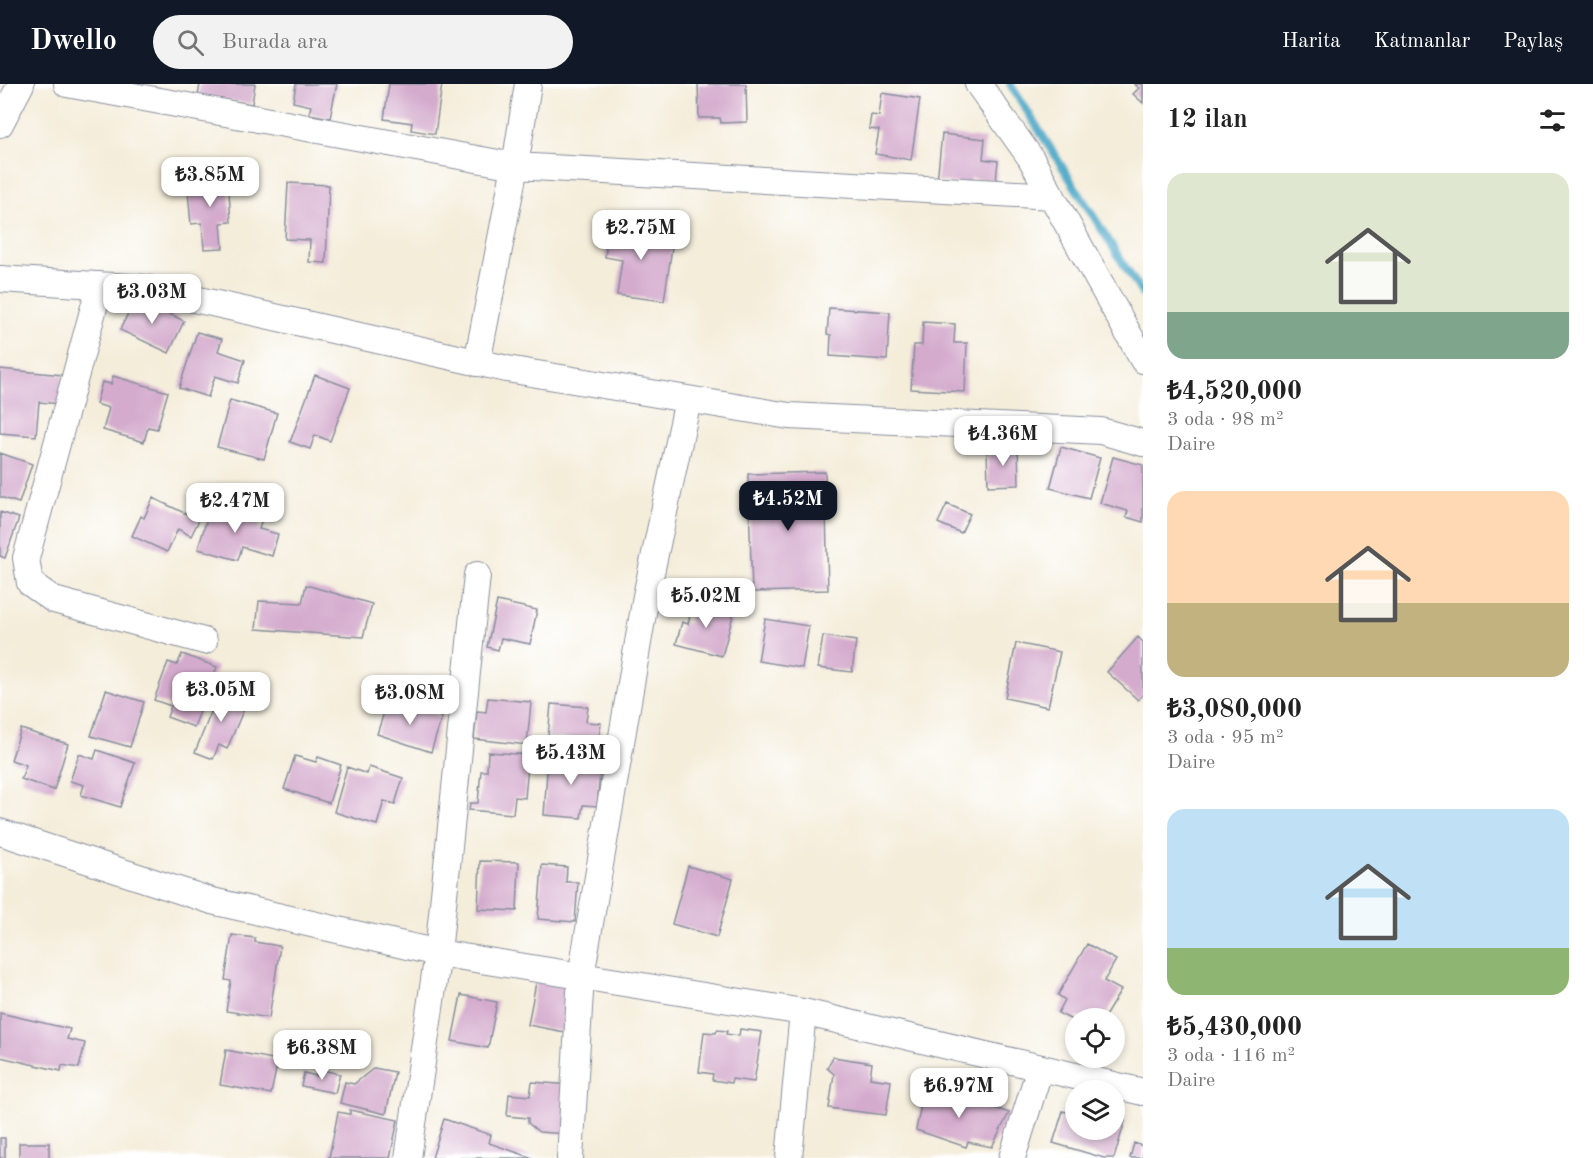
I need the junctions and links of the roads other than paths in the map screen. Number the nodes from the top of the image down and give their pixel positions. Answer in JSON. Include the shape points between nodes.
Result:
{"nodes":[{"id":1,"x":21,"y":84,"type":"edge"},
{"id":2,"x":67,"y":84,"type":"edge"},
{"id":3,"x":528,"y":84,"type":"edge"},
{"id":4,"x":978,"y":84,"type":"edge"},
{"id":5,"x":3,"y":112,"type":"edge"},
{"id":6,"x":515,"y":166,"type":"junction"},
{"id":7,"x":1052,"y":196,"type":"junction"},
{"id":8,"x":0,"y":279,"type":"edge"},
{"id":9,"x":100,"y":285,"type":"junction"},
{"id":10,"x":1143,"y":360,"type":"edge"},
{"id":11,"x":477,"y":363,"type":"junction"},
{"id":12,"x":688,"y":400,"type":"junction"},
{"id":13,"x":1143,"y":443,"type":"edge"},
{"id":14,"x":477,"y":575,"type":"dead end"},
{"id":15,"x":204,"y":641,"type":"dead end"},
{"id":16,"x":0,"y":832,"type":"edge"},
{"id":17,"x":438,"y":953,"type":"junction"},
{"id":18,"x":581,"y":976,"type":"junction"},
{"id":19,"x":803,"y":1012,"type":"junction"},
{"id":20,"x":1040,"y":1068,"type":"junction"},
{"id":21,"x":1143,"y":1092,"type":"edge"},
{"id":22,"x":408,"y":1158,"type":"edge"},
{"id":23,"x":570,"y":1158,"type":"edge"},
{"id":24,"x":789,"y":1158,"type":"edge"},
{"id":25,"x":1012,"y":1158,"type":"edge"}],
"edges":[{"from":1,"to":5,"type":"street"},
{"from":2,"to":6,"type":"street"},
{"from":3,"to":6,"type":"street"},
{"from":4,"to":7,"type":"street","via":[[1030,157]]},
{"from":6,"to":7,"type":"street"},
{"from":6,"to":11,"type":"street"},
{"from":7,"to":10,"type":"street"},
{"from":8,"to":9,"type":"street"},
{"from":9,"to":11,"type":"street","via":[[145,288]]},
{"from":9,"to":15,"type":"street","via":[[26,558],[30,583],[54,600]]},
{"from":11,"to":12,"type":"street"},
{"from":12,"to":13,"type":"street","via":[[789,416],[1101,431]]},
{"from":12,"to":18,"type":"street","via":[[646,596]]},
{"from":14,"to":17,"type":"street"},
{"from":16,"to":17,"type":"street","via":[[212,901]]},
{"from":17,"to":18,"type":"street"},
{"from":17,"to":22,"type":"street"},
{"from":18,"to":19,"type":"street"},
{"from":18,"to":23,"type":"street"},
{"from":19,"to":20,"type":"street"},
{"from":19,"to":24,"type":"street"},
{"from":20,"to":21,"type":"street"},
{"from":20,"to":25,"type":"street"}]}
